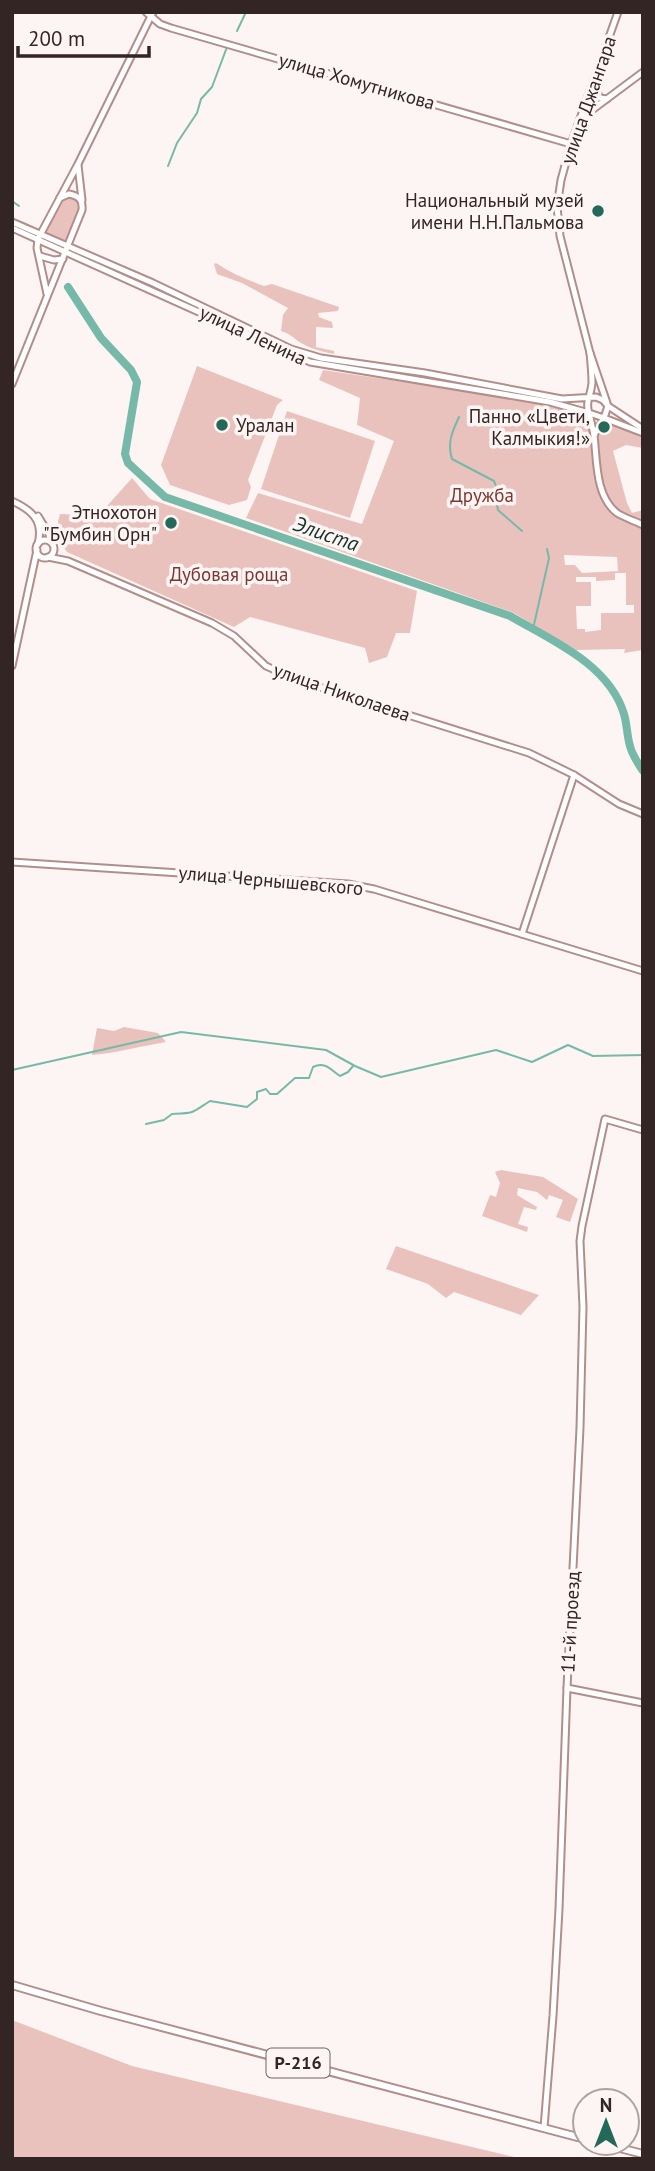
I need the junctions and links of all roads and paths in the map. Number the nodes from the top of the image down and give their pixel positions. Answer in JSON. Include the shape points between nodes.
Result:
{"nodes":[{"id":1,"x":618,"y":12,"type":"edge"},
{"id":2,"x":150,"y":14,"type":"edge"},
{"id":3,"x":643,"y":72,"type":"edge"},
{"id":4,"x":593,"y":84,"type":"junction"},
{"id":5,"x":600,"y":97,"type":"junction"},
{"id":6,"x":587,"y":99,"type":"junction"},
{"id":7,"x":607,"y":99,"type":"junction"},
{"id":8,"x":580,"y":119,"type":"junction"},
{"id":9,"x":571,"y":144,"type":"junction"},
{"id":10,"x":78,"y":164,"type":"junction"},
{"id":11,"x":60,"y":198,"type":"junction"},
{"id":12,"x":83,"y":203,"type":"junction"},
{"id":13,"x":12,"y":222,"type":"edge"},
{"id":14,"x":12,"y":229,"type":"edge"},
{"id":15,"x":39,"y":236,"type":"junction"},
{"id":16,"x":67,"y":249,"type":"junction"},
{"id":17,"x":40,"y":256,"type":"junction"},
{"id":18,"x":63,"y":259,"type":"junction"},
{"id":19,"x":47,"y":294,"type":"junction"},
{"id":20,"x":590,"y":353,"type":"junction"},
{"id":21,"x":12,"y":384,"type":"edge"},
{"id":22,"x":588,"y":399,"type":"junction"},
{"id":23,"x":608,"y":404,"type":"junction"},
{"id":24,"x":589,"y":413,"type":"junction"},
{"id":25,"x":604,"y":418,"type":"junction"},
{"id":26,"x":643,"y":431,"type":"edge"},
{"id":27,"x":594,"y":435,"type":"junction"},
{"id":28,"x":12,"y":501,"type":"edge"},
{"id":29,"x":28,"y":508,"type":"junction"},
{"id":30,"x":643,"y":525,"type":"edge"},
{"id":31,"x":52,"y":543,"type":"junction"},
{"id":32,"x":37,"y":547,"type":"junction"},
{"id":33,"x":47,"y":557,"type":"junction"},
{"id":34,"x":68,"y":561,"type":"junction"},
{"id":35,"x":34,"y":568,"type":"junction"},
{"id":36,"x":12,"y":666,"type":"edge"},
{"id":37,"x":574,"y":775,"type":"junction"},
{"id":38,"x":643,"y":814,"type":"edge"},
{"id":39,"x":12,"y":862,"type":"edge"},
{"id":40,"x":522,"y":934,"type":"junction"},
{"id":41,"x":643,"y":971,"type":"edge"},
{"id":42,"x":643,"y":1130,"type":"edge"},
{"id":43,"x":567,"y":1688,"type":"junction"},
{"id":44,"x":643,"y":1703,"type":"edge"},
{"id":45,"x":12,"y":1985,"type":"edge"},
{"id":46,"x":544,"y":2128,"type":"junction"},
{"id":47,"x":571,"y":2135,"type":"edge"}],
"edges":[{"from":1,"to":4,"type":"street","name":"улица Джангара"},
{"from":2,"to":9,"type":"street","name":"улица Хомутникова","via":[[171,28]]},
{"from":2,"to":10,"type":"street"},
{"from":3,"to":7,"type":"street"},
{"from":4,"to":5,"type":"street"},
{"from":4,"to":6,"type":"street","name":"улица Джангара"},
{"from":5,"to":6,"type":"street"},
{"from":5,"to":7,"type":"street"},
{"from":6,"to":8,"type":"street","name":"улица Джангара"},
{"from":7,"to":8,"type":"street"},
{"from":8,"to":9,"type":"street","name":"улица Джангара"},
{"from":9,"to":20,"type":"street","name":"улица Джангара","via":[[559,194],[558,222]]},
{"from":10,"to":11,"type":"street"},
{"from":10,"to":12,"type":"street"},
{"from":11,"to":12,"type":"street","via":[[69,194]]},
{"from":11,"to":15,"type":"street"},
{"from":12,"to":16,"type":"street"},
{"from":13,"to":15,"type":"street","name":"улица Ленина"},
{"from":14,"to":15,"type":"street","name":"улица Ленина"},
{"from":15,"to":16,"type":"street","name":"улица Ленина"},
{"from":15,"to":17,"type":"street"},
{"from":16,"to":18,"type":"street"},
{"from":16,"to":22,"type":"street","name":"улица Ленина","via":[[321,358],[562,399]]},
{"from":16,"to":24,"type":"street","name":"улица Ленина","via":[[310,362],[550,402]]},
{"from":17,"to":18,"type":"street"},
{"from":17,"to":19,"type":"street"},
{"from":18,"to":19,"type":"street"},
{"from":19,"to":21,"type":"street"},
{"from":20,"to":22,"type":"street","name":"улица Джангара"},
{"from":20,"to":23,"type":"street","name":"улица Джангара"},
{"from":22,"to":23,"type":"street","via":[[600,398]]},
{"from":22,"to":24,"type":"street"},
{"from":23,"to":25,"type":"street"},
{"from":23,"to":26,"type":"street"},
{"from":24,"to":25,"type":"street"},
{"from":24,"to":27,"type":"street"},
{"from":25,"to":26,"type":"street"},
{"from":25,"to":27,"type":"street"},
{"from":27,"to":30,"type":"street","via":[[599,478],[609,505]]},
{"from":28,"to":29,"type":"street"},
{"from":29,"to":31,"type":"street","via":[[43,523]]},
{"from":29,"to":32,"type":"street","via":[[41,527]]},
{"from":31,"to":32,"type":"street","via":[[45,540]]},
{"from":31,"to":33,"type":"street","via":[[53,553]]},
{"from":31,"to":34,"type":"street"},
{"from":32,"to":33,"type":"street","via":[[41,556]]},
{"from":32,"to":35,"type":"street"},
{"from":33,"to":34,"type":"street","name":"улица Николаева"},
{"from":33,"to":35,"type":"street"},
{"from":34,"to":37,"type":"street","name":"улица Николаева","via":[[212,623],[274,671],[530,753]]},
{"from":35,"to":36,"type":"street"},
{"from":37,"to":38,"type":"street","name":"улица Николаева"},
{"from":37,"to":40,"type":"street"},
{"from":39,"to":40,"type":"street","name":"улица Чернышевского","via":[[348,884]]},
{"from":40,"to":41,"type":"street","name":"улица Чернышевского"},
{"from":42,"to":43,"type":"street","name":"11-й проезд","via":[[605,1119],[582,1226],[580,1428]]},
{"from":43,"to":44,"type":"street"},
{"from":43,"to":46,"type":"street","name":"11-й проезд","via":[[555,1985]]},
{"from":45,"to":46,"type":"highway","number":"Р-216"},
{"from":46,"to":47,"type":"highway","number":"Р-216"}]}
